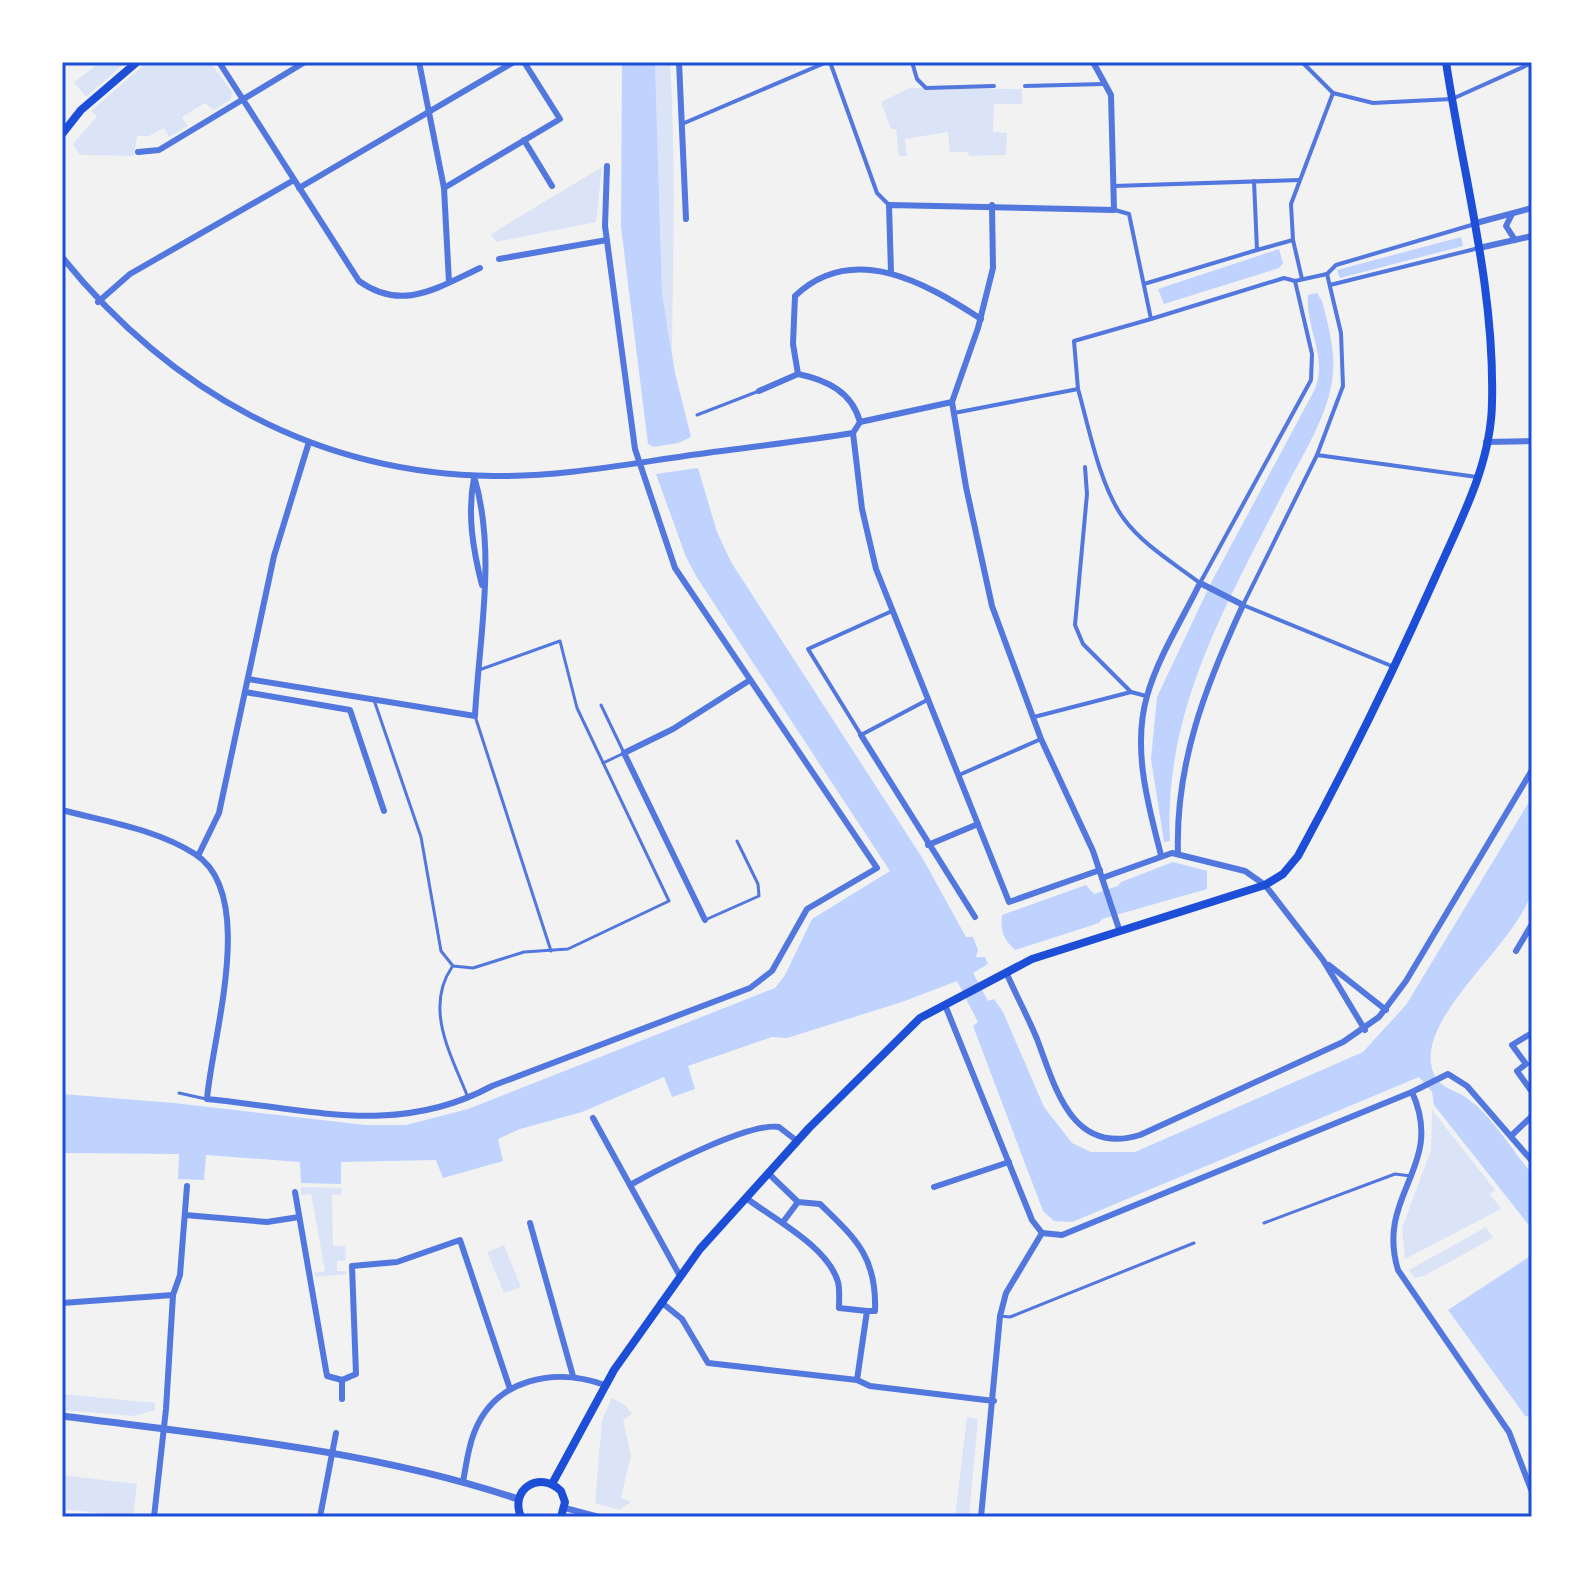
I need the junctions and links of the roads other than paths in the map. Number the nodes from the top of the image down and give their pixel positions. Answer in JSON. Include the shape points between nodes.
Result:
{"nodes":[{"id":1,"x":137,"y":62,"type":"edge"},
{"id":2,"x":219,"y":62,"type":"edge"},
{"id":3,"x":305,"y":62,"type":"edge"},
{"id":4,"x":419,"y":62,"type":"edge"},
{"id":5,"x":514,"y":62,"type":"edge"},
{"id":6,"x":524,"y":62,"type":"edge"},
{"id":7,"x":679,"y":62,"type":"edge"},
{"id":8,"x":828,"y":62,"type":"edge"},
{"id":9,"x":912,"y":62,"type":"edge"},
{"id":10,"x":1093,"y":62,"type":"edge"},
{"id":11,"x":1302,"y":62,"type":"edge"},
{"id":12,"x":1446,"y":62,"type":"edge"},
{"id":13,"x":1532,"y":63,"type":"edge"},
{"id":14,"x":1106,"y":84,"type":"junction"},
{"id":15,"x":994,"y":86,"type":"dead end"},
{"id":16,"x":1025,"y":86,"type":"dead end"},
{"id":17,"x":1333,"y":93,"type":"junction"},
{"id":18,"x":1452,"y":99,"type":"junction"},
{"id":19,"x":243,"y":100,"type":"junction"},
{"id":20,"x":430,"y":113,"type":"junction"},
{"id":21,"x":682,"y":124,"type":"junction"},
{"id":22,"x":62,"y":134,"type":"edge"},
{"id":23,"x":524,"y":140,"type":"junction"},
{"id":24,"x":138,"y":152,"type":"dead end"},
{"id":25,"x":607,"y":166,"type":"dead end"},
{"id":26,"x":294,"y":180,"type":"junction"},
{"id":27,"x":1299,"y":180,"type":"junction"},
{"id":28,"x":1254,"y":181,"type":"junction"},
{"id":29,"x":552,"y":186,"type":"dead end"},
{"id":30,"x":1114,"y":186,"type":"junction"},
{"id":31,"x":299,"y":188,"type":"junction"},
{"id":32,"x":444,"y":188,"type":"junction"},
{"id":33,"x":889,"y":205,"type":"junction"},
{"id":34,"x":992,"y":205,"type":"junction"},
{"id":35,"x":1532,"y":208,"type":"edge"},
{"id":36,"x":1114,"y":210,"type":"junction"},
{"id":37,"x":1512,"y":214,"type":"junction"},
{"id":38,"x":686,"y":219,"type":"dead end"},
{"id":39,"x":1476,"y":223,"type":"junction"},
{"id":40,"x":1532,"y":236,"type":"edge"},
{"id":41,"x":607,"y":240,"type":"junction"},
{"id":42,"x":1293,"y":240,"type":"junction"},
{"id":43,"x":1515,"y":240,"type":"junction"},
{"id":44,"x":1479,"y":248,"type":"junction"},
{"id":45,"x":1257,"y":250,"type":"junction"},
{"id":46,"x":62,"y":257,"type":"edge"},
{"id":47,"x":499,"y":259,"type":"dead end"},
{"id":48,"x":480,"y":268,"type":"dead end"},
{"id":49,"x":891,"y":272,"type":"junction"},
{"id":50,"x":1327,"y":274,"type":"junction"},
{"id":51,"x":1302,"y":279,"type":"junction"},
{"id":52,"x":1295,"y":281,"type":"junction"},
{"id":53,"x":449,"y":282,"type":"junction"},
{"id":54,"x":1143,"y":284,"type":"junction"},
{"id":55,"x":1330,"y":285,"type":"junction"},
{"id":56,"x":98,"y":302,"type":"junction"},
{"id":57,"x":981,"y":319,"type":"junction"},
{"id":58,"x":1151,"y":319,"type":"junction"},
{"id":59,"x":798,"y":374,"type":"junction"},
{"id":60,"x":1078,"y":389,"type":"junction"},
{"id":61,"x":759,"y":391,"type":"joint"},
{"id":62,"x":952,"y":402,"type":"junction"},
{"id":63,"x":954,"y":413,"type":"junction"},
{"id":64,"x":697,"y":415,"type":"dead end"},
{"id":65,"x":860,"y":422,"type":"junction"},
{"id":66,"x":853,"y":433,"type":"junction"},
{"id":67,"x":1532,"y":441,"type":"edge"},
{"id":68,"x":309,"y":442,"type":"junction"},
{"id":69,"x":1486,"y":442,"type":"junction"},
{"id":70,"x":1317,"y":455,"type":"junction"},
{"id":71,"x":640,"y":462,"type":"junction"},
{"id":72,"x":1085,"y":467,"type":"dead end"},
{"id":73,"x":474,"y":476,"type":"junction"},
{"id":74,"x":1479,"y":478,"type":"junction"},
{"id":75,"x":1200,"y":583,"type":"junction"},
{"id":76,"x":484,"y":593,"type":"junction"},
{"id":77,"x":1243,"y":605,"type":"junction"},
{"id":78,"x":894,"y":610,"type":"junction"},
{"id":79,"x":1395,"y":668,"type":"junction"},
{"id":80,"x":477,"y":670,"type":"junction"},
{"id":81,"x":248,"y":679,"type":"junction"},
{"id":82,"x":750,"y":680,"type":"junction"},
{"id":83,"x":245,"y":692,"type":"junction"},
{"id":84,"x":1131,"y":692,"type":"junction"},
{"id":85,"x":1147,"y":696,"type":"junction"},
{"id":86,"x":929,"y":699,"type":"junction"},
{"id":87,"x":374,"y":700,"type":"junction"},
{"id":88,"x":601,"y":705,"type":"dead end"},
{"id":89,"x":475,"y":716,"type":"junction"},
{"id":90,"x":1032,"y":717,"type":"junction"},
{"id":91,"x":861,"y":735,"type":"junction"},
{"id":92,"x":1041,"y":739,"type":"junction"},
{"id":93,"x":624,"y":753,"type":"junction"},
{"id":94,"x":603,"y":763,"type":"junction"},
{"id":95,"x":1532,"y":770,"type":"edge"},
{"id":96,"x":959,"y":775,"type":"junction"},
{"id":97,"x":62,"y":810,"type":"edge"},
{"id":98,"x":384,"y":811,"type":"dead end"},
{"id":99,"x":978,"y":824,"type":"junction"},
{"id":100,"x":737,"y":841,"type":"dead end"},
{"id":101,"x":928,"y":845,"type":"junction"},
{"id":102,"x":1178,"y":854,"type":"junction"},
{"id":103,"x":1161,"y":855,"type":"junction"},
{"id":104,"x":198,"y":856,"type":"junction"},
{"id":105,"x":1100,"y":870,"type":"junction"},
{"id":106,"x":1102,"y":878,"type":"junction"},
{"id":107,"x":1265,"y":885,"type":"junction"},
{"id":108,"x":975,"y":917,"type":"dead end"},
{"id":109,"x":705,"y":920,"type":"joint"},
{"id":110,"x":1532,"y":924,"type":"edge"},
{"id":111,"x":1119,"y":929,"type":"junction"},
{"id":112,"x":551,"y":951,"type":"junction"},
{"id":113,"x":1516,"y":951,"type":"dead end"},
{"id":114,"x":1323,"y":960,"type":"junction"},
{"id":115,"x":453,"y":966,"type":"junction"},
{"id":116,"x":1006,"y":972,"type":"junction"},
{"id":117,"x":945,"y":1005,"type":"junction"},
{"id":118,"x":1386,"y":1010,"type":"junction"},
{"id":119,"x":1365,"y":1030,"type":"junction"},
{"id":120,"x":1532,"y":1033,"type":"edge"},
{"id":121,"x":1442,"y":1063,"type":"dead end"},
{"id":122,"x":1448,"y":1074,"type":"junction"},
{"id":123,"x":1412,"y":1092,"type":"junction"},
{"id":124,"x":1532,"y":1092,"type":"edge"},
{"id":125,"x":179,"y":1093,"type":"dead end"},
{"id":126,"x":207,"y":1099,"type":"junction"},
{"id":127,"x":469,"y":1099,"type":"junction"},
{"id":128,"x":1532,"y":1116,"type":"edge"},
{"id":129,"x":593,"y":1118,"type":"dead end"},
{"id":130,"x":1511,"y":1136,"type":"junction"},
{"id":131,"x":797,"y":1141,"type":"junction"},
{"id":132,"x":1532,"y":1161,"type":"edge"},
{"id":133,"x":1009,"y":1162,"type":"junction"},
{"id":134,"x":768,"y":1173,"type":"junction"},
{"id":135,"x":1411,"y":1177,"type":"junction"},
{"id":136,"x":630,"y":1185,"type":"junction"},
{"id":137,"x":187,"y":1186,"type":"dead end"},
{"id":138,"x":934,"y":1187,"type":"dead end"},
{"id":139,"x":295,"y":1192,"type":"dead end"},
{"id":140,"x":746,"y":1198,"type":"junction"},
{"id":141,"x":798,"y":1202,"type":"junction"},
{"id":142,"x":185,"y":1215,"type":"junction"},
{"id":143,"x":299,"y":1217,"type":"junction"},
{"id":144,"x":783,"y":1222,"type":"junction"},
{"id":145,"x":530,"y":1223,"type":"dead end"},
{"id":146,"x":1264,"y":1223,"type":"dead end"},
{"id":147,"x":1042,"y":1233,"type":"junction"},
{"id":148,"x":1194,"y":1243,"type":"dead end"},
{"id":149,"x":680,"y":1276,"type":"junction"},
{"id":150,"x":173,"y":1295,"type":"junction"},
{"id":151,"x":661,"y":1302,"type":"junction"},
{"id":152,"x":62,"y":1303,"type":"edge"},
{"id":153,"x":867,"y":1311,"type":"junction"},
{"id":154,"x":1000,"y":1316,"type":"junction"},
{"id":155,"x":573,"y":1376,"type":"junction"},
{"id":156,"x":342,"y":1380,"type":"junction"},
{"id":157,"x":857,"y":1380,"type":"junction"},
{"id":158,"x":605,"y":1385,"type":"junction"},
{"id":159,"x":510,"y":1389,"type":"junction"},
{"id":160,"x":342,"y":1399,"type":"dead end"},
{"id":161,"x":994,"y":1401,"type":"junction"},
{"id":162,"x":62,"y":1416,"type":"edge"},
{"id":163,"x":164,"y":1430,"type":"junction"},
{"id":164,"x":336,"y":1433,"type":"dead end"},
{"id":165,"x":333,"y":1452,"type":"junction"},
{"id":166,"x":463,"y":1482,"type":"junction"},
{"id":167,"x":552,"y":1484,"type":"junction"},
{"id":168,"x":1532,"y":1492,"type":"edge"},
{"id":169,"x":518,"y":1499,"type":"junction"},
{"id":170,"x":563,"y":1513,"type":"edge"},
{"id":171,"x":154,"y":1517,"type":"edge"},
{"id":172,"x":320,"y":1517,"type":"edge"},
{"id":173,"x":521,"y":1517,"type":"edge"},
{"id":174,"x":597,"y":1517,"type":"edge"},
{"id":175,"x":981,"y":1517,"type":"edge"}],
"edges":[{"from":1,"to":22,"type":"main road","via":[[81,110]]},
{"from":2,"to":19,"type":"street"},
{"from":3,"to":19,"type":"street"},
{"from":4,"to":20,"type":"street"},
{"from":5,"to":20,"type":"street"},
{"from":6,"to":23,"type":"street","via":[[560,119]]},
{"from":7,"to":21,"type":"street"},
{"from":8,"to":21,"type":"street"},
{"from":8,"to":33,"type":"street","via":[[877,193]]},
{"from":9,"to":15,"type":"street","via":[[926,88]]},
{"from":10,"to":14,"type":"street"},
{"from":11,"to":17,"type":"street"},
{"from":12,"to":18,"type":"main road"},
{"from":13,"to":18,"type":"street"},
{"from":14,"to":16,"type":"street"},
{"from":14,"to":30,"type":"street","via":[[1111,95]]},
{"from":17,"to":18,"type":"street","via":[[1373,103]]},
{"from":17,"to":27,"type":"street"},
{"from":18,"to":39,"type":"main road"},
{"from":19,"to":24,"type":"street","via":[[159,150]]},
{"from":19,"to":26,"type":"street"},
{"from":20,"to":31,"type":"street"},
{"from":20,"to":32,"type":"street"},
{"from":21,"to":38,"type":"street"},
{"from":23,"to":29,"type":"street"},
{"from":23,"to":32,"type":"street"},
{"from":25,"to":41,"type":"street"},
{"from":26,"to":31,"type":"street"},
{"from":26,"to":56,"type":"street","via":[[130,274]]},
{"from":27,"to":28,"type":"street"},
{"from":27,"to":42,"type":"street","via":[[1291,204]]},
{"from":28,"to":30,"type":"street"},
{"from":28,"to":45,"type":"street"},
{"from":30,"to":36,"type":"street"},
{"from":31,"to":53,"type":"street","via":[[351,271],[368,288],[403,298]]},
{"from":32,"to":53,"type":"street"},
{"from":33,"to":34,"type":"street"},
{"from":33,"to":49,"type":"street"},
{"from":34,"to":36,"type":"street","via":[[1050,212]]},
{"from":34,"to":57,"type":"street","via":[[993,268]]},
{"from":35,"to":37,"type":"street"},
{"from":36,"to":54,"type":"street","via":[[1129,214]]},
{"from":37,"to":39,"type":"street"},
{"from":37,"to":43,"type":"street","via":[[1506,226]]},
{"from":39,"to":44,"type":"main road"},
{"from":39,"to":50,"type":"street","via":[[1336,265]]},
{"from":40,"to":43,"type":"street"},
{"from":41,"to":47,"type":"street"},
{"from":41,"to":71,"type":"street"},
{"from":42,"to":45,"type":"street"},
{"from":42,"to":51,"type":"street"},
{"from":43,"to":44,"type":"street"},
{"from":44,"to":55,"type":"street"},
{"from":44,"to":69,"type":"main road","via":[[1492,333],[1492,407]]},
{"from":45,"to":54,"type":"street"},
{"from":46,"to":56,"type":"street"},
{"from":48,"to":53,"type":"street"},
{"from":49,"to":57,"type":"street","via":[[927,286]]},
{"from":49,"to":59,"type":"street","via":[[856,270],[809,283],[795,296]]},
{"from":50,"to":51,"type":"street"},
{"from":50,"to":55,"type":"street"},
{"from":51,"to":52,"type":"street"},
{"from":52,"to":58,"type":"street","via":[[1284,278]]},
{"from":52,"to":75,"type":"street","via":[[1312,354],[1311,380]]},
{"from":54,"to":58,"type":"street"},
{"from":55,"to":70,"type":"street","via":[[1345,372]]},
{"from":56,"to":68,"type":"street","via":[[188,379],[259,421]]},
{"from":57,"to":62,"type":"street"},
{"from":58,"to":60,"type":"street","via":[[1074,341]]},
{"from":59,"to":61,"type":"street"},
{"from":59,"to":65,"type":"street","via":[[828,380],[857,408]]},
{"from":60,"to":63,"type":"street"},
{"from":60,"to":75,"type":"street","via":[[1122,517]]},
{"from":61,"to":64,"type":"lane"},
{"from":62,"to":63,"type":"street"},
{"from":62,"to":65,"type":"street"},
{"from":63,"to":90,"type":"street","via":[[992,606]]},
{"from":65,"to":66,"type":"street"},
{"from":66,"to":71,"type":"street"},
{"from":66,"to":78,"type":"street","via":[[869,542]]},
{"from":67,"to":69,"type":"street"},
{"from":68,"to":73,"type":"street","via":[[387,465]]},
{"from":68,"to":81,"type":"street","via":[[274,556]]},
{"from":69,"to":74,"type":"main road"},
{"from":70,"to":74,"type":"street"},
{"from":70,"to":77,"type":"street"},
{"from":71,"to":73,"type":"street"},
{"from":71,"to":82,"type":"street","via":[[675,568]]},
{"from":72,"to":84,"type":"street","via":[[1075,625],[1083,644]]},
{"from":73,"to":76,"type":"street","via":[[486,556]]},
{"from":73,"to":76,"type":"street","via":[[469,500]]},
{"from":74,"to":79,"type":"main road"},
{"from":75,"to":77,"type":"street"},
{"from":75,"to":85,"type":"street"},
{"from":76,"to":80,"type":"street"},
{"from":77,"to":79,"type":"street"},
{"from":77,"to":102,"type":"street","via":[[1193,727],[1178,806]]},
{"from":78,"to":86,"type":"street"},
{"from":78,"to":91,"type":"street","via":[[808,649]]},
{"from":79,"to":107,"type":"main road","via":[[1298,856]]},
{"from":80,"to":89,"type":"street"},
{"from":80,"to":94,"type":"lane","via":[[560,641],[577,708]]},
{"from":81,"to":83,"type":"street"},
{"from":81,"to":87,"type":"street"},
{"from":82,"to":93,"type":"street"},
{"from":82,"to":127,"type":"street","via":[[877,868],[807,909],[772,971],[760,982]]},
{"from":83,"to":98,"type":"street","via":[[350,710]]},
{"from":83,"to":104,"type":"street","via":[[219,813]]},
{"from":84,"to":85,"type":"street"},
{"from":84,"to":90,"type":"street"},
{"from":85,"to":103,"type":"street","via":[[1143,772]]},
{"from":86,"to":91,"type":"street"},
{"from":86,"to":96,"type":"street"},
{"from":87,"to":89,"type":"street"},
{"from":87,"to":115,"type":"lane","via":[[421,837],[441,951]]},
{"from":88,"to":93,"type":"lane"},
{"from":89,"to":112,"type":"lane"},
{"from":90,"to":92,"type":"street"},
{"from":91,"to":101,"type":"street"},
{"from":92,"to":96,"type":"street"},
{"from":92,"to":105,"type":"street"},
{"from":93,"to":94,"type":"lane"},
{"from":93,"to":109,"type":"street"},
{"from":94,"to":112,"type":"lane","via":[[669,901],[568,949]]},
{"from":95,"to":118,"type":"street"},
{"from":96,"to":99,"type":"street"},
{"from":97,"to":104,"type":"street","via":[[160,836]]},
{"from":99,"to":101,"type":"street"},
{"from":99,"to":105,"type":"street","via":[[1009,902]]},
{"from":100,"to":109,"type":"lane","via":[[759,896]]},
{"from":101,"to":108,"type":"street"},
{"from":102,"to":103,"type":"street"},
{"from":102,"to":107,"type":"street","via":[[1245,871]]},
{"from":103,"to":106,"type":"street"},
{"from":104,"to":126,"type":"street","via":[[214,874],[229,910],[230,946]]},
{"from":105,"to":106,"type":"street"},
{"from":106,"to":111,"type":"street"},
{"from":107,"to":111,"type":"main road"},
{"from":107,"to":114,"type":"street"},
{"from":110,"to":113,"type":"street"},
{"from":111,"to":116,"type":"main road"},
{"from":112,"to":115,"type":"lane","via":[[524,952],[473,968]]},
{"from":114,"to":118,"type":"street"},
{"from":114,"to":119,"type":"street"},
{"from":115,"to":127,"type":"lane","via":[[440,995],[440,1024]]},
{"from":116,"to":117,"type":"main road"},
{"from":116,"to":119,"type":"street","via":[[1057,1098],[1080,1124],[1109,1138],[1140,1135]]},
{"from":117,"to":131,"type":"main road","via":[[920,1018]]},
{"from":117,"to":133,"type":"street"},
{"from":118,"to":119,"type":"street"},
{"from":120,"to":124,"type":"street","via":[[1512,1045],[1526,1064],[1517,1071]]},
{"from":121,"to":122,"type":"street"},
{"from":122,"to":123,"type":"street"},
{"from":122,"to":130,"type":"street","via":[[1467,1086]]},
{"from":123,"to":135,"type":"street","via":[[1423,1136]]},
{"from":123,"to":147,"type":"street","via":[[1062,1235]]},
{"from":125,"to":126,"type":"lane"},
{"from":126,"to":127,"type":"street","via":[[395,1117]]},
{"from":128,"to":130,"type":"street"},
{"from":129,"to":136,"type":"street"},
{"from":130,"to":132,"type":"street"},
{"from":131,"to":134,"type":"main road"},
{"from":131,"to":136,"type":"street","via":[[779,1127],[768,1127]]},
{"from":133,"to":138,"type":"street"},
{"from":133,"to":147,"type":"street"},
{"from":134,"to":140,"type":"main road"},
{"from":134,"to":141,"type":"street"},
{"from":135,"to":146,"type":"lane","via":[[1395,1174]]},
{"from":135,"to":168,"type":"street","via":[[1392,1222],[1398,1270],[1509,1432]]},
{"from":136,"to":149,"type":"street"},
{"from":137,"to":142,"type":"street"},
{"from":139,"to":143,"type":"street"},
{"from":140,"to":144,"type":"street"},
{"from":140,"to":149,"type":"main road"},
{"from":141,"to":144,"type":"street"},
{"from":141,"to":153,"type":"street","via":[[820,1204],[860,1243],[876,1281],[875,1311]]},
{"from":142,"to":143,"type":"street","via":[[267,1222]]},
{"from":142,"to":150,"type":"street"},
{"from":143,"to":156,"type":"street","via":[[327,1376]]},
{"from":144,"to":153,"type":"street","via":[[831,1267],[839,1285],[839,1308]]},
{"from":145,"to":155,"type":"street"},
{"from":147,"to":154,"type":"street","via":[[1006,1293]]},
{"from":148,"to":154,"type":"lane","via":[[1010,1317]]},
{"from":149,"to":151,"type":"main road"},
{"from":150,"to":152,"type":"street"},
{"from":150,"to":163,"type":"street"},
{"from":151,"to":157,"type":"street","via":[[682,1319],[708,1363]]},
{"from":151,"to":158,"type":"main road"},
{"from":153,"to":157,"type":"street"},
{"from":154,"to":161,"type":"street"},
{"from":155,"to":158,"type":"street"},
{"from":155,"to":159,"type":"street","via":[[540,1378]]},
{"from":156,"to":159,"type":"street","via":[[356,1374],[352,1266],[397,1262],[460,1240]]},
{"from":156,"to":160,"type":"street"},
{"from":157,"to":161,"type":"street"},
{"from":158,"to":167,"type":"main road"},
{"from":159,"to":166,"type":"street","via":[[479,1424]]},
{"from":161,"to":175,"type":"street"},
{"from":162,"to":163,"type":"street"},
{"from":163,"to":165,"type":"street"},
{"from":163,"to":171,"type":"street"},
{"from":164,"to":165,"type":"street"},
{"from":165,"to":166,"type":"street"},
{"from":165,"to":172,"type":"street"},
{"from":166,"to":169,"type":"street"},
{"from":167,"to":169,"type":"main road","via":[[532,1483]]},
{"from":167,"to":170,"type":"main road","via":[[564,1496]]},
{"from":169,"to":173,"type":"main road"},
{"from":170,"to":174,"type":"street"}]}
